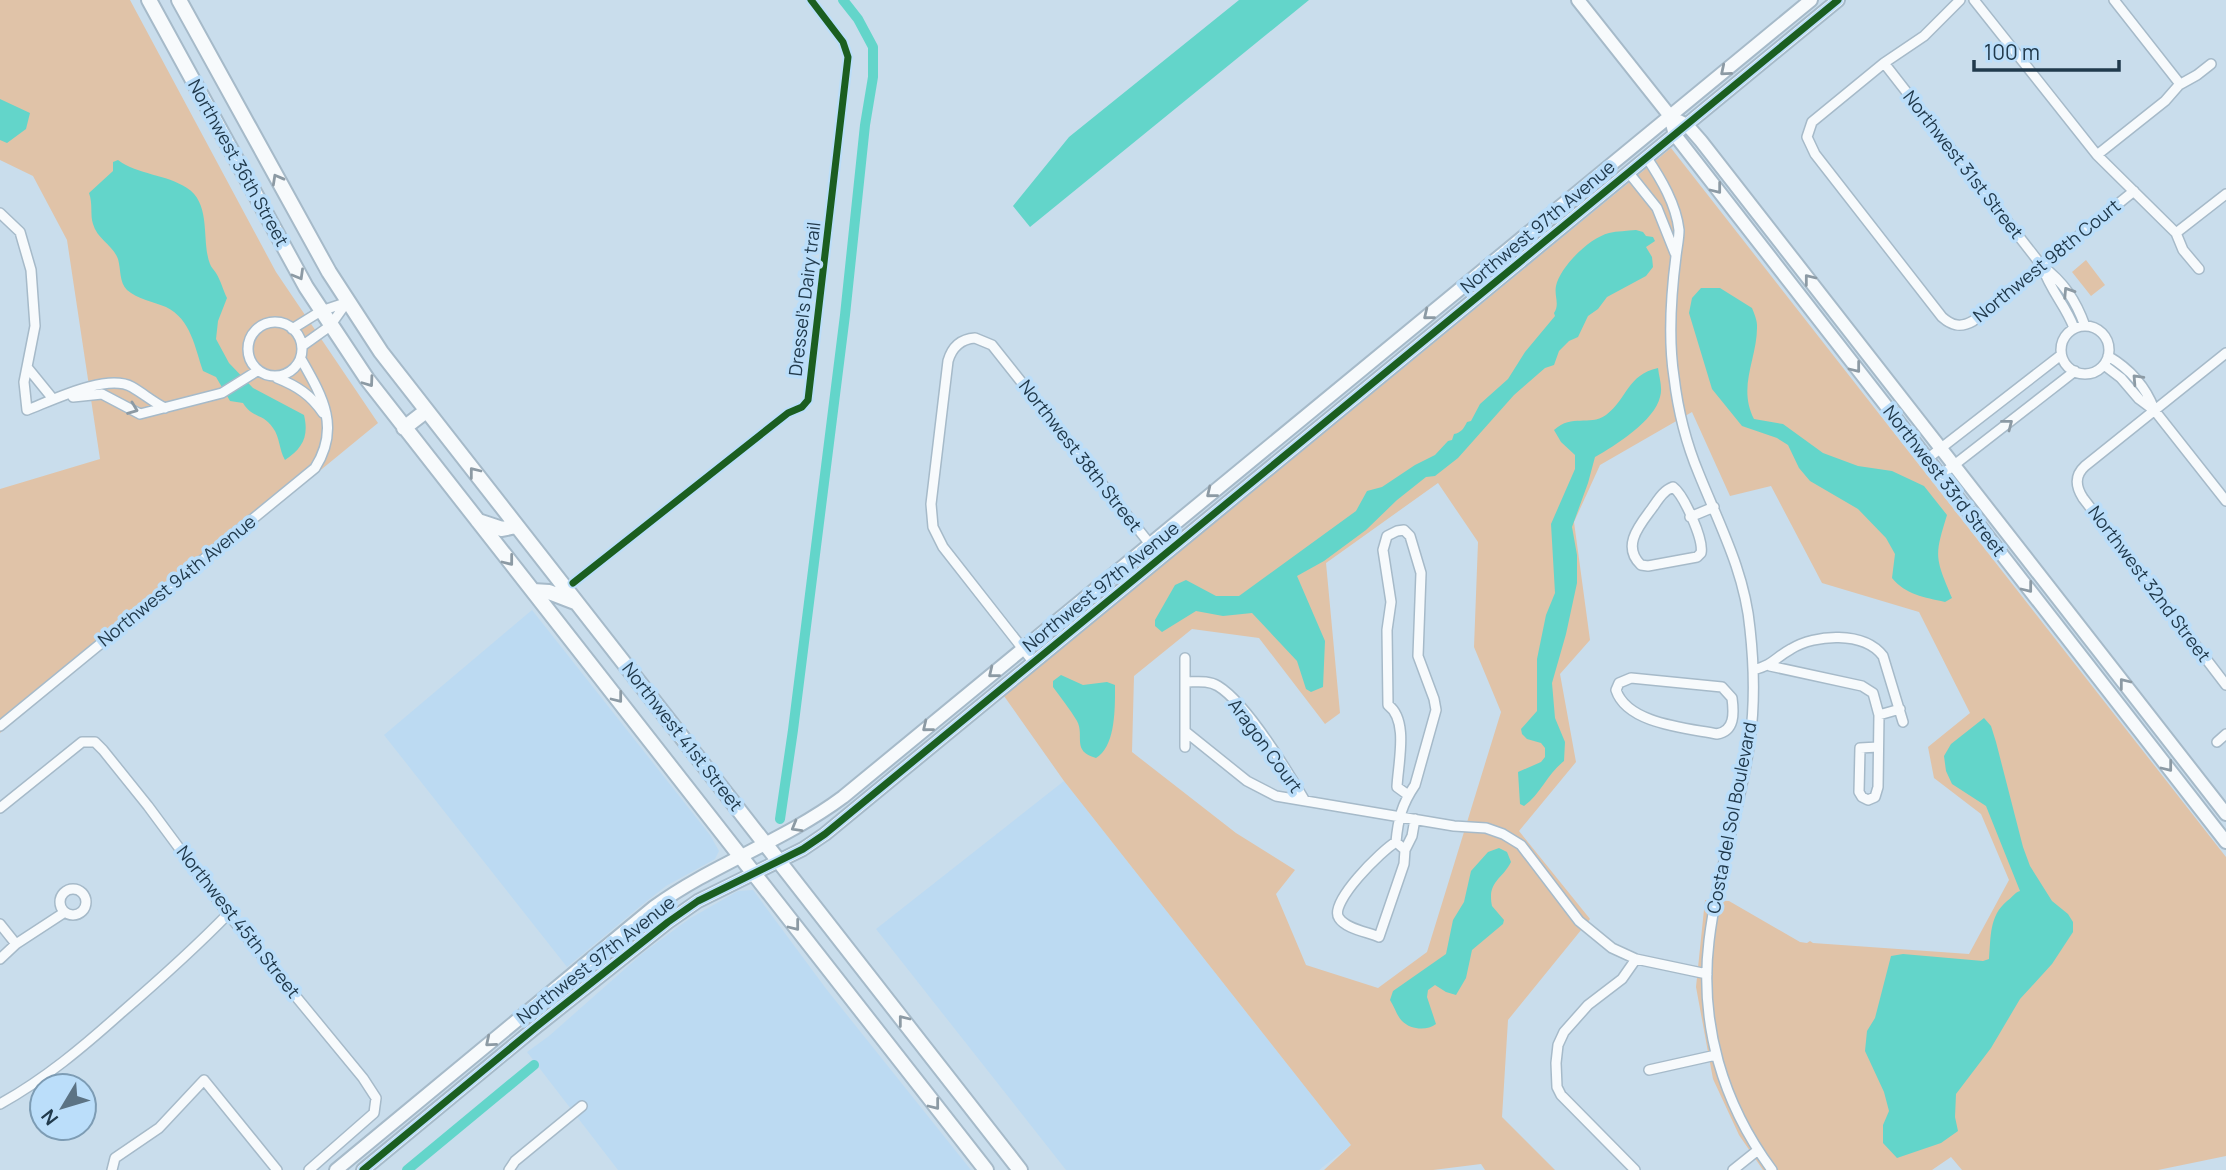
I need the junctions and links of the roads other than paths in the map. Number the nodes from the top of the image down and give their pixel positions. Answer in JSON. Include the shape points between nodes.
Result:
{"nodes":[{"id":1,"x":149,"y":0,"type":"edge"},
{"id":2,"x":179,"y":0,"type":"edge"},
{"id":3,"x":1578,"y":0,"type":"edge"},
{"id":4,"x":1811,"y":0,"type":"edge"},
{"id":5,"x":1838,"y":0,"type":"edge"},
{"id":6,"x":1960,"y":0,"type":"edge"},
{"id":7,"x":1974,"y":0,"type":"edge"},
{"id":8,"x":2114,"y":0,"type":"edge"},
{"id":9,"x":212,"y":60,"type":"junction"},
{"id":10,"x":1884,"y":63,"type":"junction"},
{"id":11,"x":2211,"y":64,"type":"dead end"},
{"id":12,"x":188,"y":72,"type":"junction"},
{"id":13,"x":2180,"y":84,"type":"junction"},
{"id":14,"x":1670,"y":116,"type":"junction"},
{"id":15,"x":1687,"y":125,"type":"junction"},
{"id":16,"x":1675,"y":135,"type":"junction"},
{"id":17,"x":2097,"y":155,"type":"junction"},
{"id":18,"x":1647,"y":158,"type":"junction"},
{"id":19,"x":1629,"y":173,"type":"junction"},
{"id":20,"x":2134,"y":191,"type":"junction"},
{"id":21,"x":2226,"y":194,"type":"edge"},
{"id":22,"x":0,"y":213,"type":"edge"},
{"id":23,"x":2176,"y":233,"type":"junction"},
{"id":24,"x":1676,"y":254,"type":"junction"},
{"id":25,"x":2042,"y":266,"type":"junction"},
{"id":26,"x":2199,"y":270,"type":"dead end"},
{"id":27,"x":1472,"y":279,"type":"junction"},
{"id":28,"x":1483,"y":293,"type":"junction"},
{"id":29,"x":347,"y":302,"type":"junction"},
{"id":30,"x":321,"y":311,"type":"junction"},
{"id":31,"x":330,"y":326,"type":"junction"},
{"id":32,"x":2085,"y":326,"type":"junction"},
{"id":33,"x":2074,"y":328,"type":"junction"},
{"id":34,"x":292,"y":329,"type":"junction"},
{"id":35,"x":302,"y":346,"type":"junction"},
{"id":36,"x":2226,"y":353,"type":"edge"},
{"id":37,"x":2061,"y":355,"type":"junction"},
{"id":38,"x":301,"y":359,"type":"junction"},
{"id":39,"x":2106,"y":360,"type":"junction"},
{"id":40,"x":27,"y":367,"type":"junction"},
{"id":41,"x":257,"y":371,"type":"junction"},
{"id":42,"x":2075,"y":372,"type":"junction"},
{"id":43,"x":274,"y":377,"type":"junction"},
{"id":44,"x":53,"y":399,"type":"junction"},
{"id":45,"x":165,"y":408,"type":"junction"},
{"id":46,"x":426,"y":411,"type":"junction"},
{"id":47,"x":2155,"y":411,"type":"junction"},
{"id":48,"x":328,"y":420,"type":"junction"},
{"id":49,"x":404,"y":428,"type":"junction"},
{"id":50,"x":1941,"y":449,"type":"junction"},
{"id":51,"x":1264,"y":450,"type":"junction"},
{"id":52,"x":1927,"y":459,"type":"junction"},
{"id":53,"x":1275,"y":464,"type":"junction"},
{"id":54,"x":1954,"y":466,"type":"junction"},
{"id":55,"x":1940,"y":476,"type":"junction"},
{"id":56,"x":2226,"y":501,"type":"edge"},
{"id":57,"x":1714,"y":507,"type":"junction"},
{"id":58,"x":1690,"y":517,"type":"junction"},
{"id":59,"x":478,"y":521,"type":"junction"},
{"id":60,"x":516,"y":526,"type":"junction"},
{"id":61,"x":1149,"y":544,"type":"junction"},
{"id":62,"x":540,"y":557,"type":"junction"},
{"id":63,"x":1161,"y":558,"type":"junction"},
{"id":64,"x":533,"y":591,"type":"junction"},
{"id":65,"x":576,"y":602,"type":"junction"},
{"id":66,"x":597,"y":629,"type":"junction"},
{"id":67,"x":576,"y":644,"type":"junction"},
{"id":68,"x":1023,"y":649,"type":"junction"},
{"id":69,"x":1185,"y":659,"type":"dead end"},
{"id":70,"x":1034,"y":663,"type":"junction"},
{"id":71,"x":1770,"y":666,"type":"junction"},
{"id":72,"x":1753,"y":670,"type":"junction"},
{"id":73,"x":1185,"y":682,"type":"junction"},
{"id":74,"x":2226,"y":685,"type":"edge"},
{"id":75,"x":1900,"y":709,"type":"junction"},
{"id":76,"x":1733,"y":712,"type":"junction"},
{"id":77,"x":1753,"y":715,"type":"junction"},
{"id":78,"x":1879,"y":715,"type":"junction"},
{"id":79,"x":1903,"y":722,"type":"dead end"},
{"id":80,"x":0,"y":726,"type":"edge"},
{"id":81,"x":1185,"y":732,"type":"junction"},
{"id":82,"x":2226,"y":734,"type":"edge"},
{"id":83,"x":2217,"y":742,"type":"dead end"},
{"id":84,"x":1185,"y":747,"type":"dead end"},
{"id":85,"x":1878,"y":747,"type":"junction"},
{"id":86,"x":1408,"y":795,"type":"junction"},
{"id":87,"x":1305,"y":801,"type":"junction"},
{"id":88,"x":0,"y":808,"type":"edge"},
{"id":89,"x":2226,"y":814,"type":"edge"},
{"id":90,"x":1399,"y":816,"type":"junction"},
{"id":91,"x":1415,"y":819,"type":"junction"},
{"id":92,"x":1396,"y":842,"type":"junction"},
{"id":93,"x":2226,"y":842,"type":"edge"},
{"id":94,"x":765,"y":844,"type":"junction"},
{"id":95,"x":1405,"y":849,"type":"junction"},
{"id":96,"x":741,"y":857,"type":"junction"},
{"id":97,"x":778,"y":861,"type":"junction"},
{"id":98,"x":753,"y":872,"type":"junction"},
{"id":99,"x":65,"y":912,"type":"dead end"},
{"id":100,"x":228,"y":914,"type":"junction"},
{"id":101,"x":0,"y":923,"type":"edge"},
{"id":102,"x":16,"y":943,"type":"junction"},
{"id":103,"x":0,"y":959,"type":"edge"},
{"id":104,"x":1636,"y":959,"type":"junction"},
{"id":105,"x":1707,"y":974,"type":"junction"},
{"id":106,"x":1716,"y":1055,"type":"junction"},
{"id":107,"x":1649,"y":1070,"type":"dead end"},
{"id":108,"x":0,"y":1104,"type":"edge"},
{"id":109,"x":582,"y":1106,"type":"dead end"},
{"id":110,"x":1758,"y":1150,"type":"junction"},
{"id":111,"x":112,"y":1170,"type":"edge"},
{"id":112,"x":277,"y":1170,"type":"edge"},
{"id":113,"x":309,"y":1170,"type":"edge"},
{"id":114,"x":336,"y":1170,"type":"edge"},
{"id":115,"x":363,"y":1170,"type":"edge"},
{"id":116,"x":509,"y":1170,"type":"edge"},
{"id":117,"x":986,"y":1170,"type":"edge"},
{"id":118,"x":1020,"y":1170,"type":"edge"},
{"id":119,"x":1635,"y":1170,"type":"edge"},
{"id":120,"x":1732,"y":1170,"type":"edge"},
{"id":121,"x":1772,"y":1170,"type":"edge"}],
"edges":[{"from":1,"to":12,"type":"main road","name":"Northwest 36th Street"},
{"from":2,"to":9,"type":"main road","name":"Northwest 36th Street"},
{"from":3,"to":14,"type":"street","name":"Northwest 33rd Street"},
{"from":4,"to":14,"type":"street","name":"Northwest 97th Avenue","one_way":true},
{"from":5,"to":15,"type":"street","name":"Northwest 97th Avenue"},
{"from":6,"to":10,"type":"street","via":[[1930,31]]},
{"from":7,"to":17,"type":"street"},
{"from":8,"to":13,"type":"street"},
{"from":9,"to":12,"type":"main road"},
{"from":29,"to":9,"type":"main road","name":"Northwest 36th Street","one_way":true},
{"from":10,"to":25,"type":"street","name":"Northwest 31st Street"},
{"from":10,"to":25,"type":"street","name":"Northwest 98th Court","via":[[1815,119],[1807,134],[1808,144],[1940,315],[1959,326],[1967,325]]},
{"from":11,"to":13,"type":"street"},
{"from":12,"to":30,"type":"main road","name":"Northwest 36th Street","one_way":true},
{"from":13,"to":17,"type":"street"},
{"from":14,"to":15,"type":"street","name":"Northwest 33rd Street"},
{"from":14,"to":16,"type":"street","name":"Northwest 33rd Street"},
{"from":14,"to":27,"type":"street","name":"Northwest 97th Avenue"},
{"from":15,"to":16,"type":"street","name":"Northwest 97th Avenue"},
{"from":50,"to":15,"type":"street","name":"Northwest 33rd Street","one_way":true},
{"from":16,"to":18,"type":"street","name":"Northwest 97th Avenue"},
{"from":16,"to":52,"type":"street","name":"Northwest 33rd Street","one_way":true},
{"from":17,"to":20,"type":"street"},
{"from":18,"to":19,"type":"street","name":"Northwest 97th Avenue"},
{"from":18,"to":24,"type":"street","name":"Costa del Sol Boulevard","via":[[1671,200],[1679,237]]},
{"from":19,"to":24,"type":"street","name":"Costa del Sol Boulevard","via":[[1657,208]]},
{"from":19,"to":28,"type":"street","name":"Northwest 97th Avenue"},
{"from":20,"to":23,"type":"street"},
{"from":20,"to":25,"type":"street","name":"Northwest 98th Court"},
{"from":21,"to":23,"type":"street"},
{"from":22,"to":40,"type":"street","via":[[20,232],[31,270],[35,326]]},
{"from":23,"to":26,"type":"street"},
{"from":24,"to":57,"type":"street","name":"Costa del Sol Boulevard","via":[[1673,375],[1686,440]]},
{"from":32,"to":25,"type":"street","name":"Northwest 31st Street","one_way":true,"via":[[2064,286]]},
{"from":25,"to":33,"type":"street","name":"Northwest 31st Street"},
{"from":27,"to":28,"type":"street"},
{"from":27,"to":51,"type":"street","name":"Northwest 97th Avenue","one_way":true},
{"from":28,"to":53,"type":"street","name":"Northwest 97th Avenue"},
{"from":29,"to":30,"type":"street"},
{"from":29,"to":31,"type":"street"},
{"from":29,"to":46,"type":"main road","name":"Northwest 41st Street"},
{"from":30,"to":31,"type":"main road","name":"Northwest 36th Street"},
{"from":30,"to":34,"type":"street"},
{"from":31,"to":35,"type":"street"},
{"from":31,"to":49,"type":"main road","name":"Northwest 41st Street","one_way":true},
{"from":32,"to":33,"type":"street"},
{"from":32,"to":39,"type":"street","via":[[2106,338]]},
{"from":33,"to":37,"type":"street","via":[[2062,342]]},
{"from":34,"to":35,"type":"street"},
{"from":34,"to":41,"type":"street","via":[[271,322],[255,330],[247,346]]},
{"from":35,"to":38,"type":"street"},
{"from":36,"to":47,"type":"street"},
{"from":37,"to":42,"type":"street"},
{"from":37,"to":50,"type":"street"},
{"from":38,"to":43,"type":"street","via":[[291,372]]},
{"from":38,"to":48,"type":"street","name":"Northwest 94th Avenue"},
{"from":39,"to":42,"type":"street","via":[[2091,373]]},
{"from":39,"to":47,"type":"street"},
{"from":40,"to":44,"type":"street"},
{"from":40,"to":44,"type":"street","via":[[27,410]]},
{"from":41,"to":43,"type":"street"},
{"from":41,"to":45,"type":"street","via":[[222,393]]},
{"from":54,"to":42,"type":"street","one_way":true},
{"from":43,"to":48,"type":"street","via":[[297,386]]},
{"from":44,"to":45,"type":"street","one_way":true,"via":[[102,394],[140,414]]},
{"from":44,"to":45,"type":"street","via":[[108,382],[131,386]]},
{"from":46,"to":49,"type":"main road"},
{"from":60,"to":46,"type":"main road","name":"Northwest 41st Street","one_way":true},
{"from":47,"to":56,"type":"street"},
{"from":47,"to":74,"type":"street","name":"Northwest 32nd Street","via":[[2082,469],[2077,487]]},
{"from":48,"to":80,"type":"street","name":"Northwest 94th Avenue","via":[[324,454],[315,468]]},
{"from":49,"to":59,"type":"main road","name":"Northwest 41st Street"},
{"from":50,"to":52,"type":"street"},
{"from":50,"to":54,"type":"street","name":"Northwest 33rd Street"},
{"from":51,"to":53,"type":"street"},
{"from":51,"to":61,"type":"street","name":"Northwest 97th Avenue","one_way":true},
{"from":52,"to":55,"type":"street","name":"Northwest 33rd Street"},
{"from":53,"to":63,"type":"street","name":"Northwest 97th Avenue"},
{"from":54,"to":55,"type":"street"},
{"from":89,"to":54,"type":"street","name":"Northwest 33rd Street","one_way":true},
{"from":55,"to":93,"type":"street","name":"Northwest 33rd Street","one_way":true},
{"from":57,"to":58,"type":"street"},
{"from":57,"to":72,"type":"street","name":"Costa del Sol Boulevard","via":[[1748,605]]},
{"from":58,"to":58,"type":"street","via":[[1679,492],[1673,487],[1667,490],[1634,532],[1632,548],[1637,561],[1648,566],[1699,555],[1703,547]]},
{"from":59,"to":60,"type":"main road","via":[[502,528]]},
{"from":59,"to":64,"type":"main road","name":"Northwest 41st Street","one_way":true},
{"from":60,"to":62,"type":"main road","name":"Northwest 41st Street"},
{"from":61,"to":63,"type":"street","name":"Northwest 38th Street"},
{"from":61,"to":68,"type":"street","name":"Northwest 97th Avenue"},
{"from":61,"to":68,"type":"street","name":"Northwest 38th Street","via":[[999,353],[988,342],[962,341],[950,354],[930,513],[943,547]]},
{"from":62,"to":64,"type":"main road","via":[[541,580]]},
{"from":62,"to":65,"type":"main road","name":"Northwest 41st Street"},
{"from":63,"to":70,"type":"street","name":"Northwest 97th Avenue"},
{"from":64,"to":65,"type":"main road"},
{"from":64,"to":67,"type":"main road","name":"Northwest 41st Street"},
{"from":65,"to":66,"type":"main road","name":"Northwest 41st Street"},
{"from":66,"to":67,"type":"main road"},
{"from":66,"to":94,"type":"main road","name":"Northwest 41st Street"},
{"from":67,"to":96,"type":"main road","name":"Northwest 41st Street","one_way":true},
{"from":68,"to":70,"type":"street"},
{"from":68,"to":94,"type":"street","name":"Northwest 97th Avenue","one_way":true,"via":[[836,802]]},
{"from":69,"to":73,"type":"street"},
{"from":70,"to":97,"type":"street","name":"Northwest 97th Avenue","via":[[825,834]]},
{"from":71,"to":72,"type":"street"},
{"from":71,"to":75,"type":"street","via":[[1801,645],[1832,636],[1854,640],[1883,656]]},
{"from":71,"to":78,"type":"street","via":[[1866,688],[1874,696]]},
{"from":72,"to":77,"type":"street","name":"Costa del Sol Boulevard"},
{"from":73,"to":81,"type":"street"},
{"from":73,"to":87,"type":"street","name":"Aragon Court","via":[[1212,684],[1230,697],[1259,731]]},
{"from":75,"to":78,"type":"street"},
{"from":75,"to":79,"type":"street"},
{"from":76,"to":76,"type":"street","via":[[1731,695],[1713,684],[1625,678],[1617,686],[1621,700],[1653,720],[1721,734],[1730,728]]},
{"from":76,"to":77,"type":"street"},
{"from":77,"to":105,"type":"street","name":"Costa del Sol Boulevard","via":[[1712,923]]},
{"from":78,"to":85,"type":"street"},
{"from":81,"to":84,"type":"street"},
{"from":81,"to":87,"type":"street","via":[[1254,786]]},
{"from":82,"to":83,"type":"street"},
{"from":85,"to":85,"type":"street","via":[[1878,792],[1868,800],[1859,792],[1860,748]]},
{"from":86,"to":86,"type":"street","via":[[1415,785],[1436,710],[1418,656],[1421,573],[1404,530],[1387,536],[1382,551],[1391,601],[1388,705],[1401,724],[1397,786]]},
{"from":86,"to":90,"type":"street"},
{"from":87,"to":90,"type":"street"},
{"from":88,"to":100,"type":"street","name":"Northwest 45th Street","via":[[79,744],[95,742]]},
{"from":90,"to":91,"type":"street"},
{"from":90,"to":92,"type":"street"},
{"from":91,"to":95,"type":"street"},
{"from":91,"to":104,"type":"street","via":[[1486,828],[1521,845],[1586,928]]},
{"from":92,"to":95,"type":"street"},
{"from":92,"to":95,"type":"street","via":[[1377,856],[1339,903],[1339,919],[1379,937]]},
{"from":94,"to":96,"type":"street","name":"Northwest 97th Avenue"},
{"from":94,"to":97,"type":"main road","name":"Northwest 41st Street"},
{"from":96,"to":98,"type":"main road","name":"Northwest 41st Street"},
{"from":96,"to":114,"type":"street","name":"Northwest 97th Avenue","one_way":true,"via":[[647,912]]},
{"from":97,"to":98,"type":"street","name":"Northwest 97th Avenue"},
{"from":118,"to":97,"type":"main road","name":"Northwest 41st Street","one_way":true},
{"from":98,"to":115,"type":"street","name":"Northwest 97th Avenue","via":[[668,922]]},
{"from":98,"to":117,"type":"main road","name":"Northwest 41st Street","one_way":true},
{"from":99,"to":102,"type":"street"},
{"from":100,"to":108,"type":"street","via":[[71,1057]]},
{"from":100,"to":113,"type":"street","name":"Northwest 45th Street","via":[[376,1098],[374,1113]]},
{"from":101,"to":102,"type":"street"},
{"from":102,"to":103,"type":"street"},
{"from":104,"to":105,"type":"street"},
{"from":104,"to":119,"type":"street","via":[[1622,979],[1568,1026],[1558,1045],[1555,1067],[1563,1099]]},
{"from":105,"to":106,"type":"street","name":"Costa del Sol Boulevard"},
{"from":106,"to":107,"type":"street"},
{"from":106,"to":110,"type":"street","name":"Costa del Sol Boulevard","via":[[1734,1108]]},
{"from":109,"to":116,"type":"street"},
{"from":110,"to":120,"type":"street"},
{"from":110,"to":121,"type":"street","name":"Costa del Sol Boulevard"},
{"from":111,"to":112,"type":"street","via":[[115,1158],[159,1128],[204,1080]]}]}
